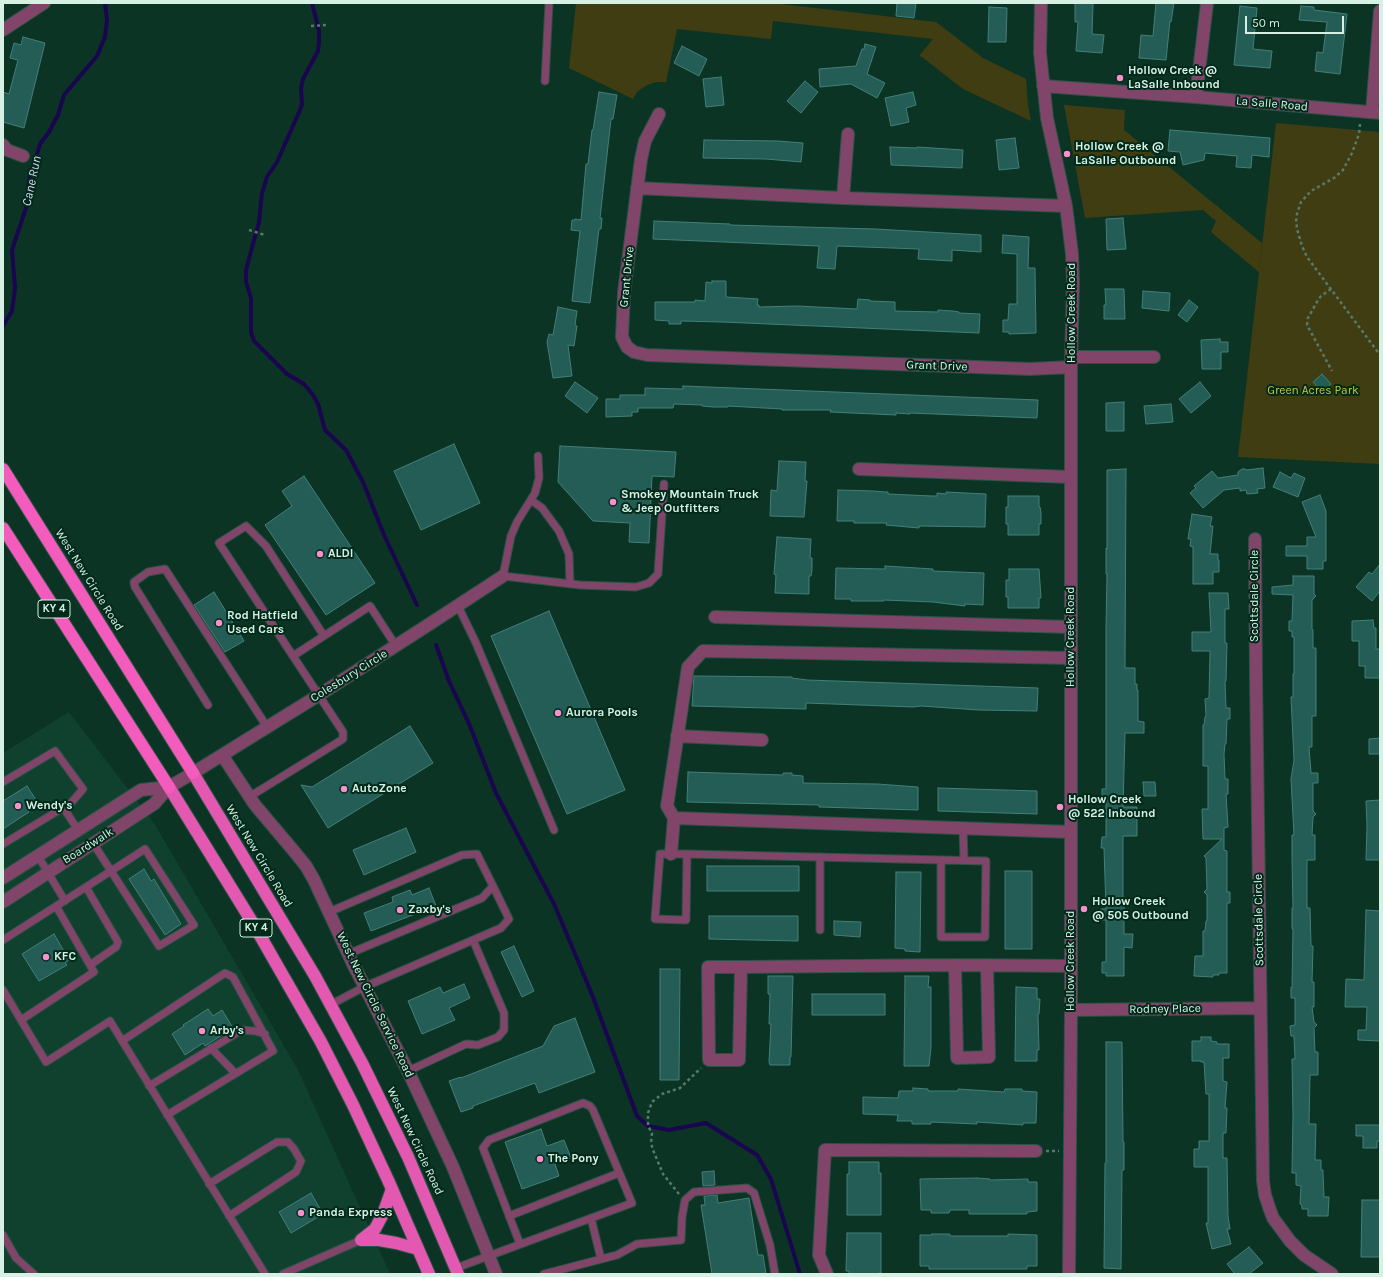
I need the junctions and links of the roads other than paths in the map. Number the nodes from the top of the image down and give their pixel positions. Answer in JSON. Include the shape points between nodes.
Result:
{"nodes":[{"id":1,"x":44,"y":3,"type":"edge"},
{"id":2,"x":549,"y":3,"type":"edge"},
{"id":3,"x":1042,"y":3,"type":"edge"},
{"id":4,"x":1207,"y":3,"type":"edge"},
{"id":5,"x":1380,"y":11,"type":"edge"},
{"id":6,"x":3,"y":30,"type":"edge"},
{"id":7,"x":545,"y":81,"type":"dead end"},
{"id":8,"x":1043,"y":86,"type":"junction"},
{"id":9,"x":1196,"y":97,"type":"junction"},
{"id":10,"x":1371,"y":112,"type":"edge"},
{"id":11,"x":659,"y":114,"type":"dead end"},
{"id":12,"x":848,"y":134,"type":"dead end"},
{"id":13,"x":3,"y":145,"type":"edge"},
{"id":14,"x":23,"y":156,"type":"dead end"},
{"id":15,"x":637,"y":188,"type":"junction"},
{"id":16,"x":843,"y":198,"type":"junction"},
{"id":17,"x":1066,"y":206,"type":"junction"},
{"id":18,"x":1154,"y":357,"type":"dead end"},
{"id":19,"x":1071,"y":362,"type":"junction"},
{"id":20,"x":538,"y":456,"type":"dead end"},
{"id":21,"x":3,"y":469,"type":"edge"},
{"id":22,"x":859,"y":469,"type":"dead end"},
{"id":23,"x":1071,"y":477,"type":"junction"},
{"id":24,"x":664,"y":484,"type":"dead end"},
{"id":25,"x":531,"y":500,"type":"junction"},
{"id":26,"x":3,"y":528,"type":"edge"},
{"id":27,"x":1255,"y":539,"type":"dead end"},
{"id":28,"x":503,"y":576,"type":"junction"},
{"id":29,"x":570,"y":584,"type":"junction"},
{"id":30,"x":458,"y":606,"type":"junction"},
{"id":31,"x":715,"y":617,"type":"dead end"},
{"id":32,"x":1071,"y":627,"type":"junction"},
{"id":33,"x":324,"y":636,"type":"junction"},
{"id":34,"x":396,"y":646,"type":"junction"},
{"id":35,"x":293,"y":656,"type":"junction"},
{"id":36,"x":1071,"y":658,"type":"junction"},
{"id":37,"x":319,"y":695,"type":"junction"},
{"id":38,"x":208,"y":705,"type":"dead end"},
{"id":39,"x":267,"y":727,"type":"junction"},
{"id":40,"x":677,"y":736,"type":"junction"},
{"id":41,"x":762,"y":740,"type":"dead end"},
{"id":42,"x":222,"y":755,"type":"junction"},
{"id":43,"x":193,"y":773,"type":"junction"},
{"id":44,"x":3,"y":782,"type":"edge"},
{"id":45,"x":169,"y":787,"type":"junction"},
{"id":46,"x":249,"y":797,"type":"junction"},
{"id":47,"x":63,"y":807,"type":"junction"},
{"id":48,"x":674,"y":818,"type":"junction"},
{"id":49,"x":963,"y":828,"type":"junction"},
{"id":50,"x":78,"y":830,"type":"junction"},
{"id":51,"x":554,"y":830,"type":"dead end"},
{"id":52,"x":1071,"y":832,"type":"junction"},
{"id":53,"x":93,"y":843,"type":"junction"},
{"id":54,"x":3,"y":844,"type":"edge"},
{"id":55,"x":671,"y":854,"type":"junction"},
{"id":56,"x":687,"y":854,"type":"junction"},
{"id":57,"x":38,"y":856,"type":"junction"},
{"id":58,"x":820,"y":857,"type":"junction"},
{"id":59,"x":941,"y":860,"type":"junction"},
{"id":60,"x":964,"y":860,"type":"junction"},
{"id":61,"x":111,"y":871,"type":"junction"},
{"id":62,"x":47,"y":872,"type":"junction"},
{"id":63,"x":3,"y":878,"type":"edge"},
{"id":64,"x":493,"y":886,"type":"junction"},
{"id":65,"x":86,"y":887,"type":"junction"},
{"id":66,"x":65,"y":901,"type":"junction"},
{"id":67,"x":3,"y":902,"type":"edge"},
{"id":68,"x":56,"y":906,"type":"junction"},
{"id":69,"x":329,"y":912,"type":"junction"},
{"id":70,"x":820,"y":930,"type":"dead end"},
{"id":71,"x":3,"y":940,"type":"edge"},
{"id":72,"x":473,"y":940,"type":"junction"},
{"id":73,"x":348,"y":954,"type":"junction"},
{"id":74,"x":90,"y":965,"type":"junction"},
{"id":75,"x":955,"y":966,"type":"junction"},
{"id":76,"x":987,"y":966,"type":"junction"},
{"id":77,"x":1071,"y":966,"type":"junction"},
{"id":78,"x":741,"y":967,"type":"junction"},
{"id":79,"x":364,"y":987,"type":"junction"},
{"id":80,"x":3,"y":990,"type":"edge"},
{"id":81,"x":330,"y":1005,"type":"junction"},
{"id":82,"x":1260,"y":1008,"type":"junction"},
{"id":83,"x":1071,"y":1010,"type":"junction"},
{"id":84,"x":21,"y":1020,"type":"junction"},
{"id":85,"x":265,"y":1034,"type":"junction"},
{"id":86,"x":122,"y":1041,"type":"junction"},
{"id":87,"x":211,"y":1048,"type":"junction"},
{"id":88,"x":408,"y":1072,"type":"junction"},
{"id":89,"x":235,"y":1073,"type":"junction"},
{"id":90,"x":149,"y":1086,"type":"junction"},
{"id":91,"x":167,"y":1115,"type":"junction"},
{"id":92,"x":1036,"y":1151,"type":"road end"},
{"id":93,"x":619,"y":1173,"type":"junction"},
{"id":94,"x":209,"y":1184,"type":"junction"},
{"id":95,"x":392,"y":1189,"type":"junction"},
{"id":96,"x":229,"y":1216,"type":"junction"},
{"id":97,"x":509,"y":1216,"type":"junction"},
{"id":98,"x":590,"y":1218,"type":"junction"},
{"id":99,"x":3,"y":1235,"type":"edge"},
{"id":100,"x":362,"y":1240,"type":"junction"},
{"id":101,"x":520,"y":1244,"type":"junction"},
{"id":102,"x":418,"y":1249,"type":"junction"},
{"id":103,"x":489,"y":1256,"type":"junction"},
{"id":104,"x":601,"y":1259,"type":"junction"},
{"id":105,"x":457,"y":1271,"type":"edge"},
{"id":106,"x":34,"y":1274,"type":"edge"},
{"id":107,"x":265,"y":1274,"type":"edge"},
{"id":108,"x":283,"y":1274,"type":"edge"},
{"id":109,"x":429,"y":1274,"type":"edge"},
{"id":110,"x":496,"y":1274,"type":"edge"},
{"id":111,"x":544,"y":1274,"type":"edge"},
{"id":112,"x":776,"y":1274,"type":"edge"},
{"id":113,"x":827,"y":1274,"type":"edge"},
{"id":114,"x":1069,"y":1274,"type":"edge"},
{"id":115,"x":1332,"y":1274,"type":"edge"}],
"edges":[{"from":1,"to":6,"type":"street"},
{"from":2,"to":7,"type":"lane"},
{"from":3,"to":8,"type":"street","name":"Hollow Creek Road","via":[[1040,53]]},
{"from":4,"to":9,"type":"street"},
{"from":5,"to":10,"type":"street"},
{"from":8,"to":9,"type":"street","name":"La Salle Road"},
{"from":8,"to":17,"type":"street","name":"Hollow Creek Road","via":[[1046,118]]},
{"from":9,"to":10,"type":"street","name":"La Salle Road"},
{"from":11,"to":15,"type":"street","name":"Grant Drive","via":[[646,141]]},
{"from":12,"to":16,"type":"street"},
{"from":13,"to":14,"type":"street","via":[[7,150]]},
{"from":15,"to":16,"type":"street"},
{"from":15,"to":19,"type":"street","name":"Grant Drive","via":[[622,324],[622,337],[627,347],[634,352],[647,355],[1030,369]]},
{"from":16,"to":17,"type":"street"},
{"from":17,"to":19,"type":"street","name":"Hollow Creek Road","via":[[1072,261]]},
{"from":18,"to":19,"type":"street","name":"Grant Drive"},
{"from":19,"to":23,"type":"street","name":"Hollow Creek Road"},
{"from":20,"to":25,"type":"lane","via":[[539,478]]},
{"from":21,"to":43,"type":"highway","name":"West New Circle Road","number":"KY 4"},
{"from":22,"to":23,"type":"street"},
{"from":23,"to":32,"type":"street","name":"Hollow Creek Road"},
{"from":24,"to":29,"type":"lane","via":[[658,574],[649,583],[636,587]]},
{"from":25,"to":28,"type":"lane","via":[[511,536]]},
{"from":25,"to":29,"type":"lane","via":[[542,508],[559,531],[569,554]]},
{"from":26,"to":45,"type":"highway","number":"KY 4"},
{"from":27,"to":82,"type":"street","name":"Scottsdale Circle"},
{"from":28,"to":29,"type":"lane"},
{"from":28,"to":30,"type":"street","name":"Colesbury Circle"},
{"from":30,"to":34,"type":"street","name":"Colesbury Circle"},
{"from":30,"to":51,"type":"lane"},
{"from":31,"to":32,"type":"street"},
{"from":32,"to":36,"type":"street","name":"Hollow Creek Road"},
{"from":33,"to":34,"type":"lane","via":[[370,606]]},
{"from":33,"to":35,"type":"lane"},
{"from":33,"to":35,"type":"lane","via":[[266,546],[246,526],[219,543]]},
{"from":34,"to":37,"type":"street","name":"Colesbury Circle"},
{"from":35,"to":37,"type":"lane"},
{"from":36,"to":40,"type":"street","via":[[703,651],[688,667]]},
{"from":36,"to":52,"type":"street","name":"Hollow Creek Road"},
{"from":37,"to":39,"type":"street","name":"Colesbury Circle"},
{"from":37,"to":46,"type":"lane","via":[[343,732],[343,739]]},
{"from":38,"to":39,"type":"lane","via":[[135,587],[134,582],[148,572],[165,569]]},
{"from":39,"to":42,"type":"street","name":"Colesbury Circle"},
{"from":40,"to":41,"type":"street"},
{"from":40,"to":48,"type":"street","via":[[667,806]]},
{"from":42,"to":43,"type":"street","name":"Colesbury Circle"},
{"from":42,"to":46,"type":"street","name":"West New Circle Service Road"},
{"from":43,"to":45,"type":"street","name":"Boardwalk"},
{"from":43,"to":81,"type":"highway","name":"West New Circle Road","number":"KY 4"},
{"from":44,"to":47,"type":"lane","via":[[55,751],[83,789]]},
{"from":45,"to":50,"type":"street","name":"Boardwalk","via":[[141,790]]},
{"from":45,"to":53,"type":"street","name":"Boardwalk","via":[[154,804]]},
{"from":45,"to":95,"type":"highway","number":"KY 4","via":[[301,1005],[353,1105]]},
{"from":46,"to":69,"type":"street","name":"West New Circle Service Road","via":[[306,866]]},
{"from":47,"to":50,"type":"lane"},
{"from":47,"to":54,"type":"lane"},
{"from":48,"to":49,"type":"street"},
{"from":48,"to":55,"type":"street"},
{"from":49,"to":52,"type":"street"},
{"from":49,"to":60,"type":"lane"},
{"from":50,"to":57,"type":"street","name":"Boardwalk"},
{"from":52,"to":77,"type":"street","name":"Hollow Creek Road"},
{"from":53,"to":61,"type":"lane"},
{"from":53,"to":62,"type":"street","name":"Boardwalk"},
{"from":55,"to":56,"type":"lane"},
{"from":55,"to":56,"type":"lane","via":[[660,854],[655,919],[686,920]]},
{"from":56,"to":58,"type":"lane"},
{"from":57,"to":62,"type":"lane"},
{"from":57,"to":63,"type":"street","name":"Boardwalk"},
{"from":58,"to":59,"type":"lane"},
{"from":58,"to":70,"type":"lane"},
{"from":59,"to":60,"type":"lane"},
{"from":59,"to":60,"type":"lane","via":[[941,937],[985,937],[986,861]]},
{"from":61,"to":61,"type":"lane","via":[[159,946],[194,924],[145,849]]},
{"from":61,"to":65,"type":"lane"},
{"from":62,"to":66,"type":"lane"},
{"from":62,"to":67,"type":"street","name":"Boardwalk"},
{"from":64,"to":69,"type":"lane","via":[[477,854],[462,855]]},
{"from":64,"to":72,"type":"lane","via":[[509,919],[501,928]]},
{"from":64,"to":73,"type":"lane","via":[[482,898]]},
{"from":65,"to":66,"type":"lane"},
{"from":65,"to":74,"type":"lane","via":[[118,942],[116,947]]},
{"from":66,"to":68,"type":"lane"},
{"from":68,"to":71,"type":"lane"},
{"from":68,"to":74,"type":"lane"},
{"from":69,"to":73,"type":"street","name":"West New Circle Service Road"},
{"from":72,"to":79,"type":"lane"},
{"from":72,"to":88,"type":"lane","via":[[504,1014],[504,1030],[498,1037],[478,1045],[466,1044]]},
{"from":73,"to":79,"type":"street","name":"West New Circle Service Road"},
{"from":74,"to":84,"type":"lane","via":[[94,972]]},
{"from":75,"to":76,"type":"street"},
{"from":75,"to":76,"type":"street","via":[[957,1058],[989,1057]]},
{"from":75,"to":78,"type":"street"},
{"from":76,"to":77,"type":"street"},
{"from":77,"to":83,"type":"street","name":"Hollow Creek Road"},
{"from":78,"to":78,"type":"street","via":[[708,967],[709,1060],[739,1060]]},
{"from":79,"to":81,"type":"lane"},
{"from":79,"to":88,"type":"street","name":"West New Circle Service Road"},
{"from":80,"to":84,"type":"lane"},
{"from":81,"to":105,"type":"highway","name":"West New Circle Road","number":"KY 4","via":[[381,1100]]},
{"from":82,"to":83,"type":"street","name":"Rodney Place"},
{"from":82,"to":115,"type":"street","name":"Scottsdale Circle","via":[[1265,1195],[1273,1218],[1290,1241],[1304,1255]]},
{"from":83,"to":114,"type":"street","name":"Hollow Creek Road"},
{"from":84,"to":86,"type":"lane","via":[[46,1062],[110,1021]]},
{"from":85,"to":86,"type":"lane","via":[[234,977],[224,973]]},
{"from":85,"to":87,"type":"lane","via":[[242,1030]]},
{"from":85,"to":89,"type":"lane","via":[[273,1051]]},
{"from":86,"to":90,"type":"lane"},
{"from":87,"to":89,"type":"lane"},
{"from":87,"to":90,"type":"lane"},
{"from":88,"to":103,"type":"street","name":"West New Circle Service Road","via":[[453,1167]]},
{"from":89,"to":91,"type":"lane"},
{"from":90,"to":91,"type":"lane"},
{"from":91,"to":94,"type":"lane"},
{"from":92,"to":113,"type":"street","via":[[825,1150],[820,1255]]},
{"from":93,"to":97,"type":"lane"},
{"from":93,"to":97,"type":"lane","via":[[593,1110],[583,1103],[489,1140],[483,1148]]},
{"from":93,"to":98,"type":"lane","via":[[632,1203]]},
{"from":94,"to":96,"type":"lane"},
{"from":94,"to":96,"type":"lane","via":[[277,1142],[288,1142],[294,1149],[300,1161],[296,1172]]},
{"from":95,"to":100,"type":"highway","via":[[375,1229]]},
{"from":95,"to":102,"type":"highway","number":"KY 4"},
{"from":96,"to":107,"type":"lane"},
{"from":97,"to":101,"type":"lane"},
{"from":98,"to":101,"type":"lane"},
{"from":98,"to":104,"type":"lane"},
{"from":99,"to":106,"type":"lane","via":[[16,1258]]},
{"from":100,"to":102,"type":"highway","via":[[379,1240]]},
{"from":100,"to":108,"type":"lane"},
{"from":101,"to":103,"type":"lane"},
{"from":102,"to":109,"type":"highway","number":"KY 4"},
{"from":103,"to":105,"type":"lane"},
{"from":103,"to":110,"type":"street","name":"West New Circle Service Road"},
{"from":104,"to":111,"type":"lane"},
{"from":104,"to":112,"type":"lane","via":[[617,1255],[637,1244],[681,1240],[685,1200],[694,1192],[747,1188],[754,1193]]}]}
